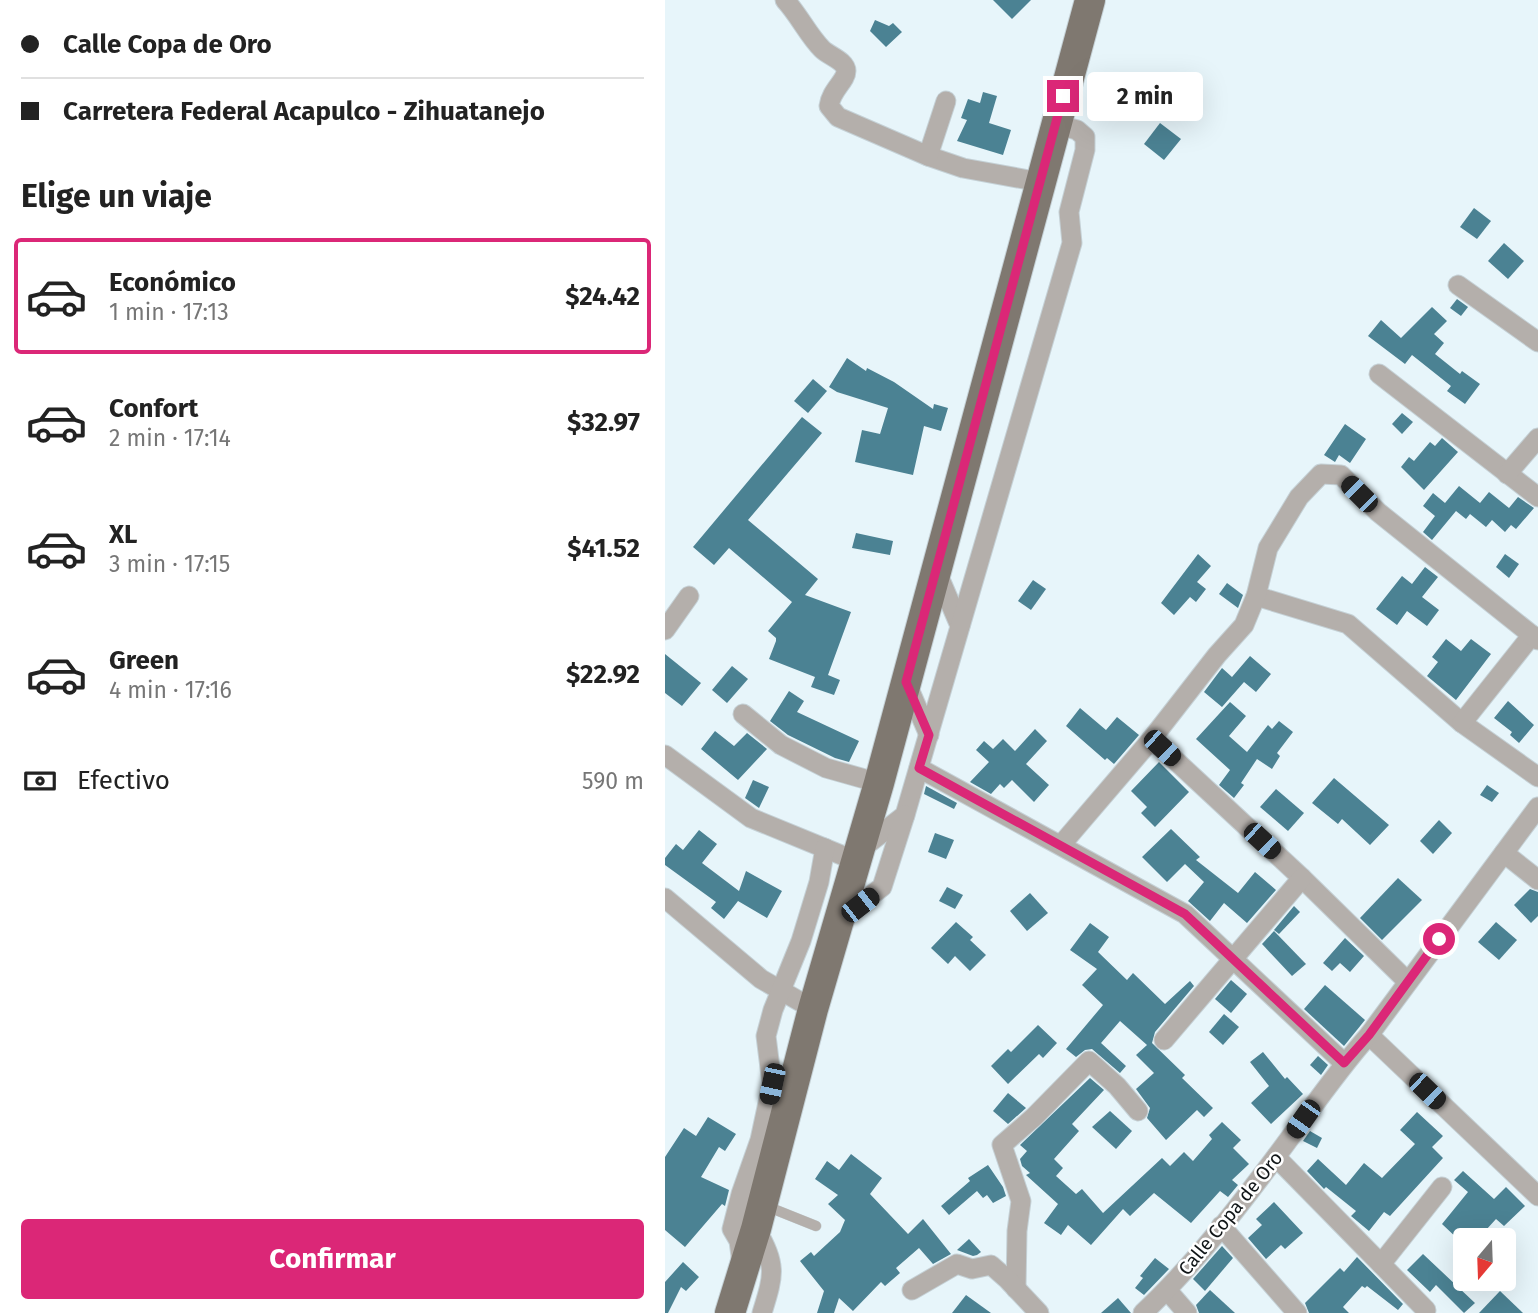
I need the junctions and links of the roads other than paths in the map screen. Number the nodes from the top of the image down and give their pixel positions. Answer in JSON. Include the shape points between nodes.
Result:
{"nodes":[{"id":1,"x":785,"y":0,"type":"edge"},
{"id":2,"x":1090,"y":0,"type":"edge"},
{"id":3,"x":946,"y":101,"type":"dead end"},
{"id":4,"x":1055,"y":124,"type":"junction"},
{"id":5,"x":928,"y":156,"type":"junction"},
{"id":6,"x":1040,"y":182,"type":"junction"},
{"id":7,"x":1458,"y":285,"type":"dead end"},
{"id":8,"x":1538,"y":342,"type":"edge"},
{"id":9,"x":1379,"y":374,"type":"dead end"},
{"id":10,"x":1538,"y":438,"type":"edge"},
{"id":11,"x":1507,"y":474,"type":"junction"},
{"id":12,"x":1538,"y":497,"type":"edge"},
{"id":13,"x":936,"y":570,"type":"junction"},
{"id":14,"x":689,"y":596,"type":"dead end"},
{"id":15,"x":1256,"y":596,"type":"junction"},
{"id":16,"x":960,"y":626,"type":"junction"},
{"id":17,"x":665,"y":630,"type":"edge"},
{"id":18,"x":1535,"y":638,"type":"edge"},
{"id":19,"x":906,"y":682,"type":"junction"},
{"id":20,"x":743,"y":714,"type":"dead end"},
{"id":21,"x":1462,"y":723,"type":"junction"},
{"id":22,"x":929,"y":735,"type":"junction"},
{"id":23,"x":1150,"y":741,"type":"junction"},
{"id":24,"x":665,"y":755,"type":"edge"},
{"id":25,"x":919,"y":768,"type":"junction"},
{"id":26,"x":1538,"y":777,"type":"edge"},
{"id":27,"x":879,"y":783,"type":"junction"},
{"id":28,"x":1538,"y":807,"type":"edge"},
{"id":29,"x":905,"y":815,"type":"junction"},
{"id":30,"x":1061,"y":845,"type":"junction"},
{"id":31,"x":825,"y":848,"type":"junction"},
{"id":32,"x":1504,"y":853,"type":"junction"},
{"id":33,"x":858,"y":856,"type":"junction"},
{"id":34,"x":1302,"y":878,"type":"junction"},
{"id":35,"x":1538,"y":880,"type":"edge"},
{"id":36,"x":665,"y":898,"type":"edge"},
{"id":37,"x":838,"y":922,"type":"junction"},
{"id":38,"x":1234,"y":960,"type":"junction"},
{"id":39,"x":1407,"y":981,"type":"junction"},
{"id":40,"x":781,"y":989,"type":"junction"},
{"id":41,"x":813,"y":1009,"type":"junction"},
{"id":42,"x":1369,"y":1035,"type":"junction"},
{"id":43,"x":1164,"y":1040,"type":"dead end"},
{"id":44,"x":1344,"y":1063,"type":"junction"},
{"id":45,"x":1138,"y":1111,"type":"dead end"},
{"id":46,"x":1276,"y":1157,"type":"junction"},
{"id":47,"x":1442,"y":1188,"type":"dead end"},
{"id":48,"x":1538,"y":1196,"type":"edge"},
{"id":49,"x":759,"y":1217,"type":"junction"},
{"id":50,"x":815,"y":1226,"type":"dead end"},
{"id":51,"x":1221,"y":1226,"type":"junction"},
{"id":52,"x":1381,"y":1264,"type":"junction"},
{"id":53,"x":743,"y":1269,"type":"junction"},
{"id":54,"x":1016,"y":1289,"type":"junction"},
{"id":55,"x":912,"y":1290,"type":"dead end"},
{"id":56,"x":1167,"y":1290,"type":"junction"},
{"id":57,"x":1426,"y":1310,"type":"dead end"},
{"id":58,"x":730,"y":1313,"type":"edge"},
{"id":59,"x":762,"y":1313,"type":"edge"},
{"id":60,"x":1039,"y":1313,"type":"edge"},
{"id":61,"x":1143,"y":1313,"type":"edge"},
{"id":62,"x":1187,"y":1313,"type":"edge"},
{"id":63,"x":1297,"y":1313,"type":"edge"}],
"edges":[{"from":1,"to":5,"type":"street","via":[[823,50],[844,65],[844,78],[829,106],[838,117]]},
{"from":2,"to":4,"type":"main road"},
{"from":3,"to":5,"type":"street"},
{"from":4,"to":6,"type":"main road"},
{"from":4,"to":16,"type":"street","via":[[1077,130],[1084,137],[1086,150],[1069,212],[1072,243]]},
{"from":5,"to":6,"type":"street","via":[[963,168]]},
{"from":6,"to":13,"type":"main road"},
{"from":7,"to":8,"type":"street"},
{"from":9,"to":11,"type":"street"},
{"from":10,"to":11,"type":"street"},
{"from":11,"to":12,"type":"street"},
{"from":13,"to":16,"type":"street"},
{"from":13,"to":19,"type":"main road"},
{"from":14,"to":17,"type":"street"},
{"from":15,"to":18,"type":"street","via":[[1268,548],[1299,497],[1321,474],[1341,475],[1378,512]]},
{"from":15,"to":21,"type":"street","via":[[1347,624]]},
{"from":15,"to":23,"type":"street","via":[[1244,625]]},
{"from":16,"to":22,"type":"street"},
{"from":18,"to":21,"type":"street"},
{"from":19,"to":22,"type":"street"},
{"from":19,"to":27,"type":"main road"},
{"from":20,"to":27,"type":"street","via":[[781,745],[826,768]]},
{"from":21,"to":26,"type":"street"},
{"from":22,"to":25,"type":"street"},
{"from":23,"to":30,"type":"street"},
{"from":23,"to":34,"type":"street"},
{"from":24,"to":31,"type":"street","via":[[751,818]]},
{"from":25,"to":29,"type":"street"},
{"from":25,"to":30,"type":"street"},
{"from":27,"to":33,"type":"main road"},
{"from":28,"to":32,"type":"street","name":"Calle Copa de Oro"},
{"from":29,"to":33,"type":"street"},
{"from":29,"to":37,"type":"street","via":[[882,887]]},
{"from":30,"to":38,"type":"street","via":[[1185,914]]},
{"from":31,"to":33,"type":"street"},
{"from":31,"to":40,"type":"street","via":[[801,942]]},
{"from":32,"to":35,"type":"street"},
{"from":32,"to":39,"type":"street","name":"Calle Copa de Oro"},
{"from":33,"to":37,"type":"main road"},
{"from":34,"to":38,"type":"street"},
{"from":34,"to":39,"type":"street"},
{"from":36,"to":40,"type":"street","via":[[761,979]]},
{"from":37,"to":41,"type":"main road"},
{"from":38,"to":43,"type":"street"},
{"from":38,"to":44,"type":"street"},
{"from":39,"to":42,"type":"street","name":"Calle Copa de Oro"},
{"from":40,"to":41,"type":"street"},
{"from":40,"to":53,"type":"street","via":[[767,1036],[772,1084],[732,1228]]},
{"from":41,"to":49,"type":"main road"},
{"from":42,"to":44,"type":"street","name":"Calle Copa de Oro"},
{"from":42,"to":48,"type":"street"},
{"from":44,"to":46,"type":"street","name":"Calle Copa de Oro"},
{"from":45,"to":54,"type":"street","via":[[1089,1061],[1002,1145],[1021,1200]]},
{"from":46,"to":51,"type":"street","name":"Calle Copa de Oro"},
{"from":46,"to":52,"type":"street"},
{"from":47,"to":52,"type":"street"},
{"from":49,"to":50,"type":"lane"},
{"from":49,"to":53,"type":"main road"},
{"from":49,"to":59,"type":"street","via":[[772,1272]]},
{"from":51,"to":56,"type":"street","name":"Calle Copa de Oro"},
{"from":51,"to":63,"type":"street"},
{"from":52,"to":57,"type":"street"},
{"from":53,"to":58,"type":"main road"},
{"from":54,"to":55,"type":"street","via":[[991,1265],[972,1269],[957,1264]]},
{"from":54,"to":60,"type":"street"},
{"from":56,"to":61,"type":"street","name":"Calle Copa de Oro"},
{"from":56,"to":62,"type":"street"}]}
